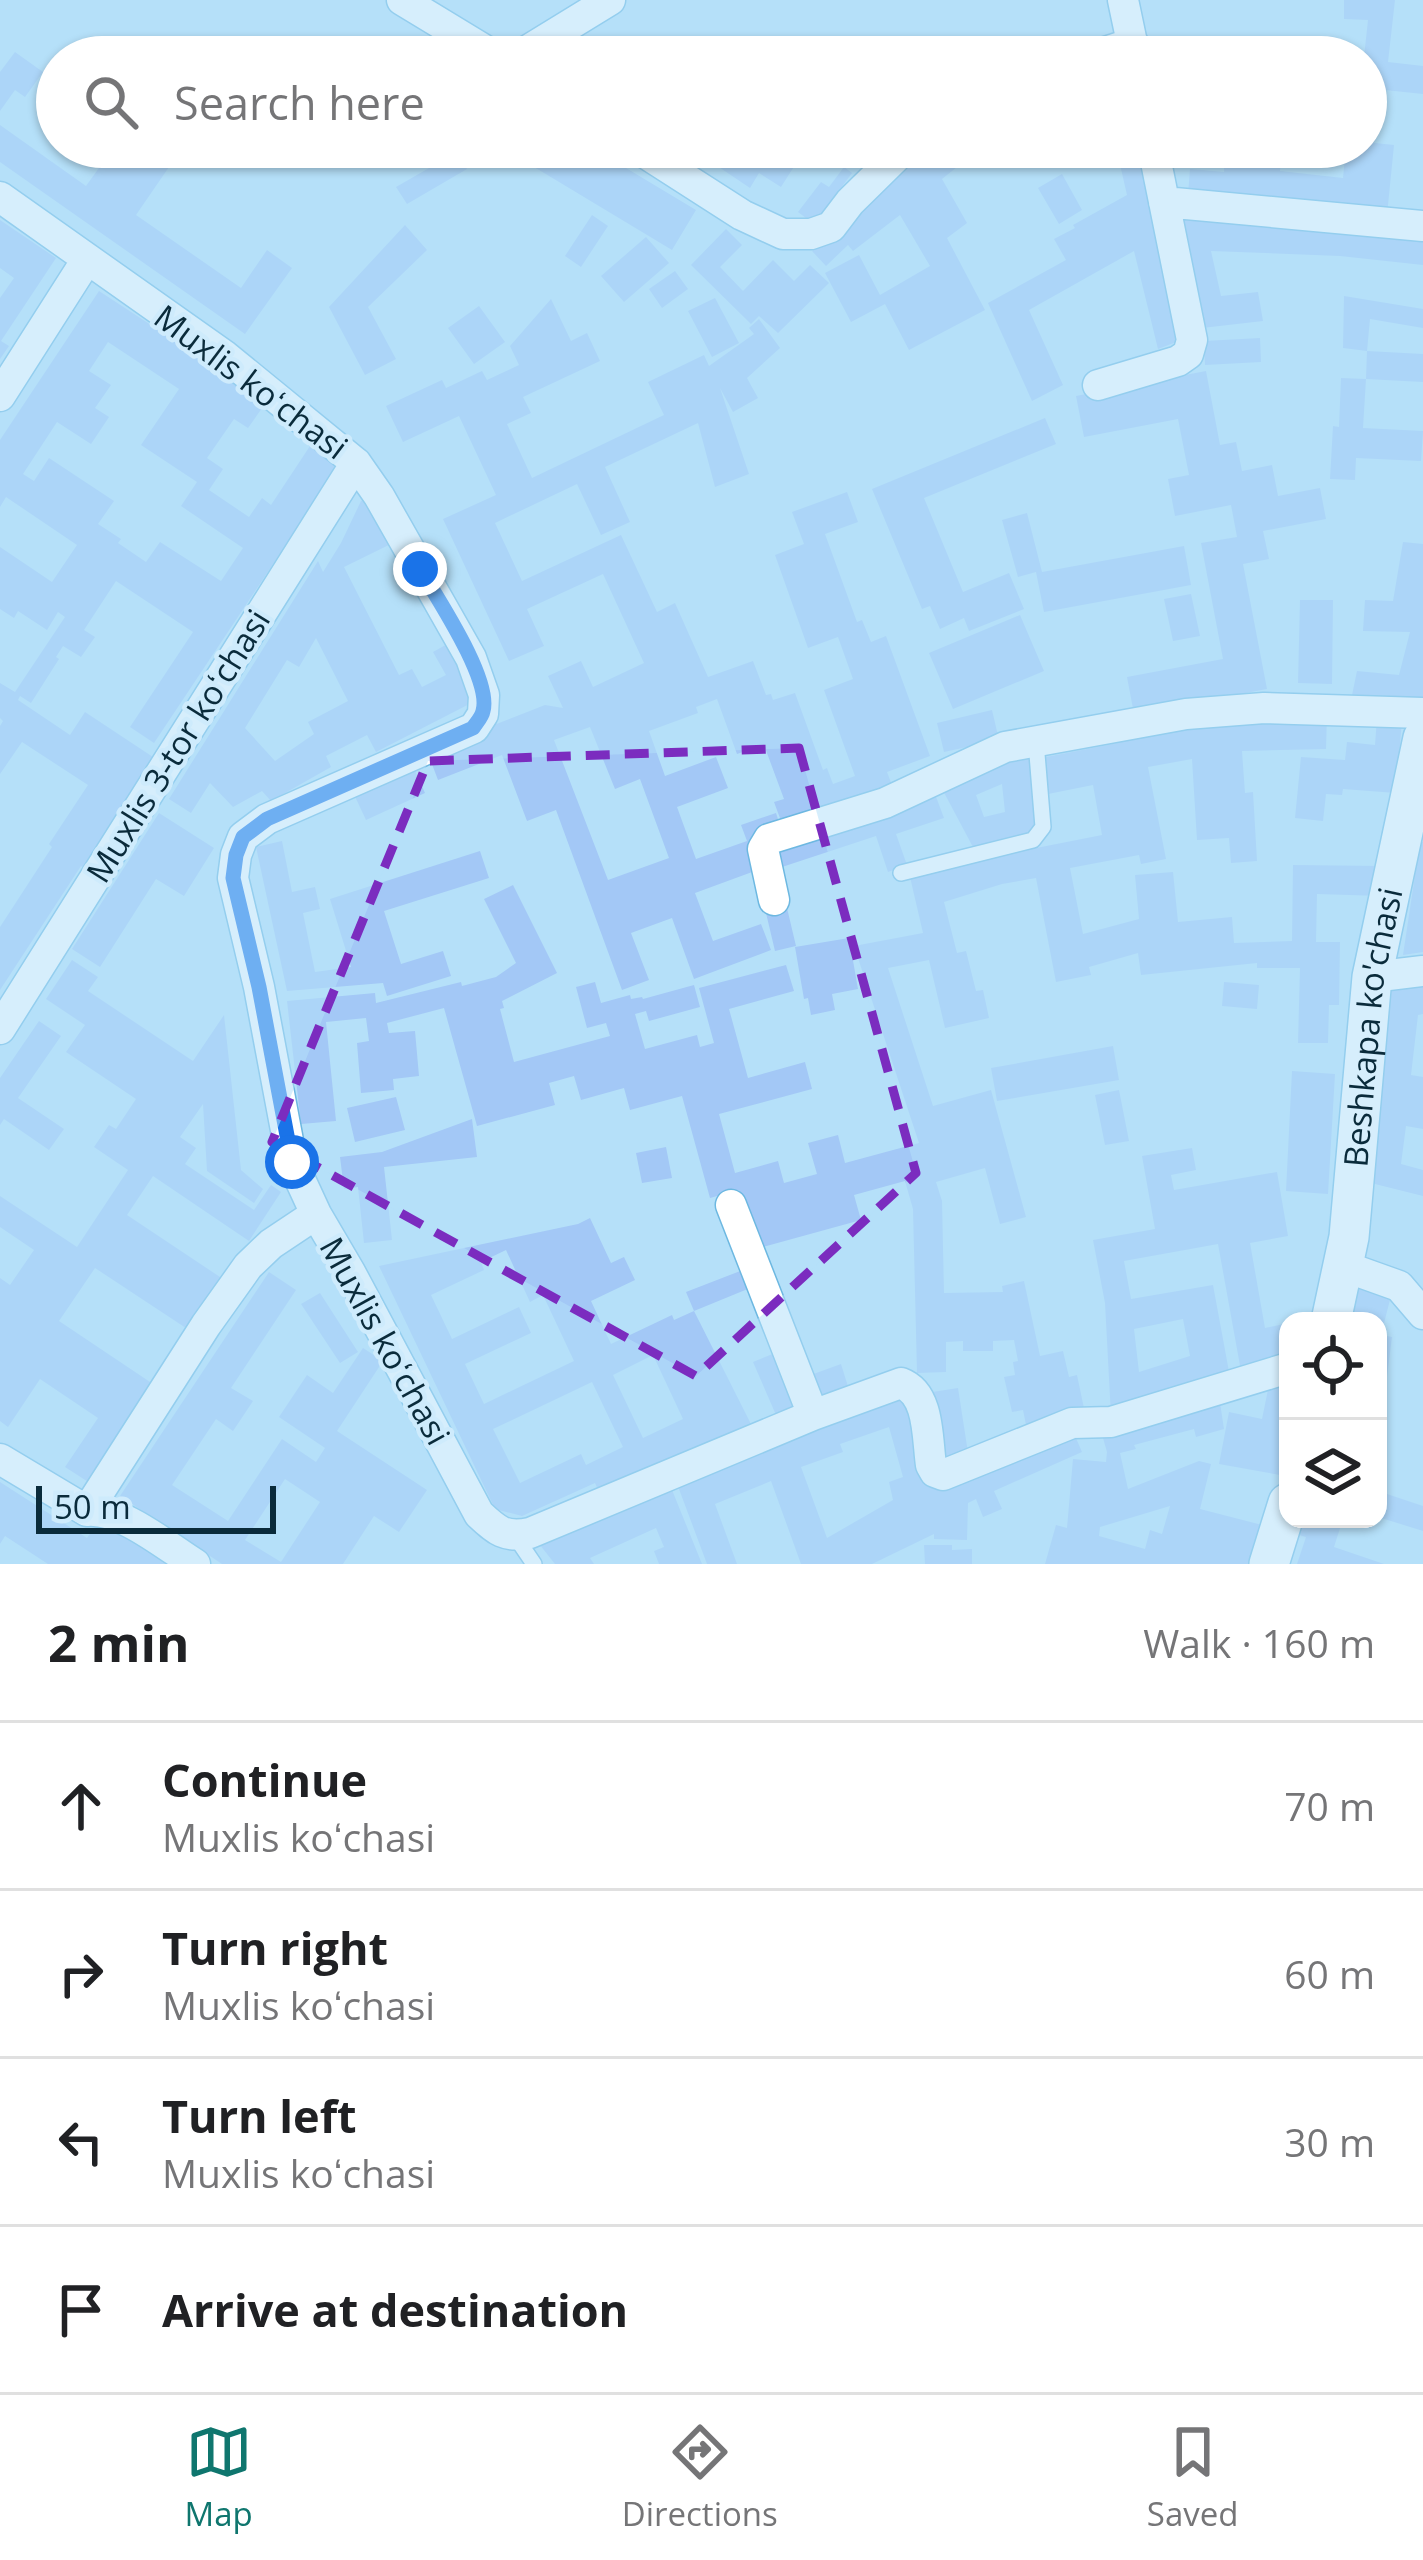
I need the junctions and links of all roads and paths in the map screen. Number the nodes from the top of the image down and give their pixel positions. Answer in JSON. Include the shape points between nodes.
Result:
{"nodes":[{"id":1,"x":401,"y":0,"type":"edge"},
{"id":2,"x":610,"y":0,"type":"edge"},
{"id":3,"x":1123,"y":0,"type":"edge"},
{"id":4,"x":461,"y":36,"type":"edge"},
{"id":5,"x":551,"y":36,"type":"edge"},
{"id":6,"x":1131,"y":36,"type":"edge"},
{"id":7,"x":669,"y":168,"type":"edge"},
{"id":8,"x":885,"y":168,"type":"edge"},
{"id":9,"x":1158,"y":168,"type":"edge"},
{"id":10,"x":0,"y":197,"type":"edge"},
{"id":11,"x":1164,"y":202,"type":"junction"},
{"id":12,"x":1423,"y":226,"type":"edge"},
{"id":13,"x":86,"y":261,"type":"junction"},
{"id":14,"x":1098,"y":386,"type":"dead end"},
{"id":15,"x":0,"y":396,"type":"edge"},
{"id":16,"x":356,"y":463,"type":"junction"},
{"id":17,"x":1423,"y":713,"type":"edge"},
{"id":18,"x":1423,"y":738,"type":"edge"},
{"id":19,"x":1036,"y":742,"type":"junction"},
{"id":20,"x":901,"y":873,"type":"dead end"},
{"id":21,"x":774,"y":900,"type":"dead end"},
{"id":22,"x":1423,"y":970,"type":"edge"},
{"id":23,"x":1372,"y":977,"type":"junction"},
{"id":24,"x":0,"y":1029,"type":"edge"},
{"id":25,"x":731,"y":1205,"type":"dead end"},
{"id":26,"x":316,"y":1214,"type":"junction"},
{"id":27,"x":1343,"y":1266,"type":"junction"},
{"id":28,"x":1333,"y":1312,"type":"edge"},
{"id":29,"x":1423,"y":1313,"type":"edge"},
{"id":30,"x":1279,"y":1371,"type":"edge"},
{"id":31,"x":813,"y":1415,"type":"junction"},
{"id":32,"x":0,"y":1460,"type":"edge"},
{"id":33,"x":88,"y":1511,"type":"junction"},
{"id":34,"x":1280,"y":1528,"type":"edge"},
{"id":35,"x":514,"y":1536,"type":"junction"},
{"id":36,"x":195,"y":1564,"type":"edge"},
{"id":37,"x":534,"y":1564,"type":"edge"},
{"id":38,"x":1269,"y":1564,"type":"edge"}],
"edges":[{"from":1,"to":4,"type":"street"},
{"from":2,"to":5,"type":"street"},
{"from":3,"to":6,"type":"street"},
{"from":7,"to":8,"type":"street","via":[[783,234],[831,227]]},
{"from":9,"to":11,"type":"street"},
{"from":10,"to":13,"type":"street","name":"Muxlis koʻchasi"},
{"from":11,"to":12,"type":"street"},
{"from":11,"to":14,"type":"street","via":[[1192,340],[1187,354]]},
{"from":13,"to":15,"type":"street"},
{"from":13,"to":16,"type":"street","name":"Muxlis koʻchasi","via":[[225,356]]},
{"from":16,"to":24,"type":"street","name":"Muxlis 3-tor koʻchasi"},
{"from":16,"to":26,"type":"street","name":"Muxlis koʻchasi","via":[[471,658],[483,714],[473,728],[267,819],[243,837],[236,855],[233,878],[292,1162]]},
{"from":17,"to":19,"type":"street","via":[[1264,708]]},
{"from":18,"to":23,"type":"street","name":"Beshkapa ko'chasi"},
{"from":19,"to":20,"type":"lane","via":[[1040,834]]},
{"from":19,"to":21,"type":"street","via":[[770,839],[763,849]]},
{"from":22,"to":23,"type":"street"},
{"from":23,"to":27,"type":"street","name":"Beshkapa ko'chasi"},
{"from":25,"to":31,"type":"street"},
{"from":26,"to":33,"type":"street","via":[[248,1267]]},
{"from":26,"to":35,"type":"street","name":"Muxlis koʻchasi","via":[[479,1514]]},
{"from":27,"to":28,"type":"street","name":"Beshkapa ko'chasi"},
{"from":27,"to":29,"type":"street","via":[[1399,1286]]},
{"from":30,"to":31,"type":"street","via":[[1111,1422],[1072,1423],[943,1475],[931,1465],[913,1388],[902,1383]]},
{"from":31,"to":35,"type":"street"},
{"from":32,"to":33,"type":"street"},
{"from":33,"to":36,"type":"street","via":[[103,1510]]},
{"from":34,"to":38,"type":"street"},
{"from":35,"to":37,"type":"lane"}]}
